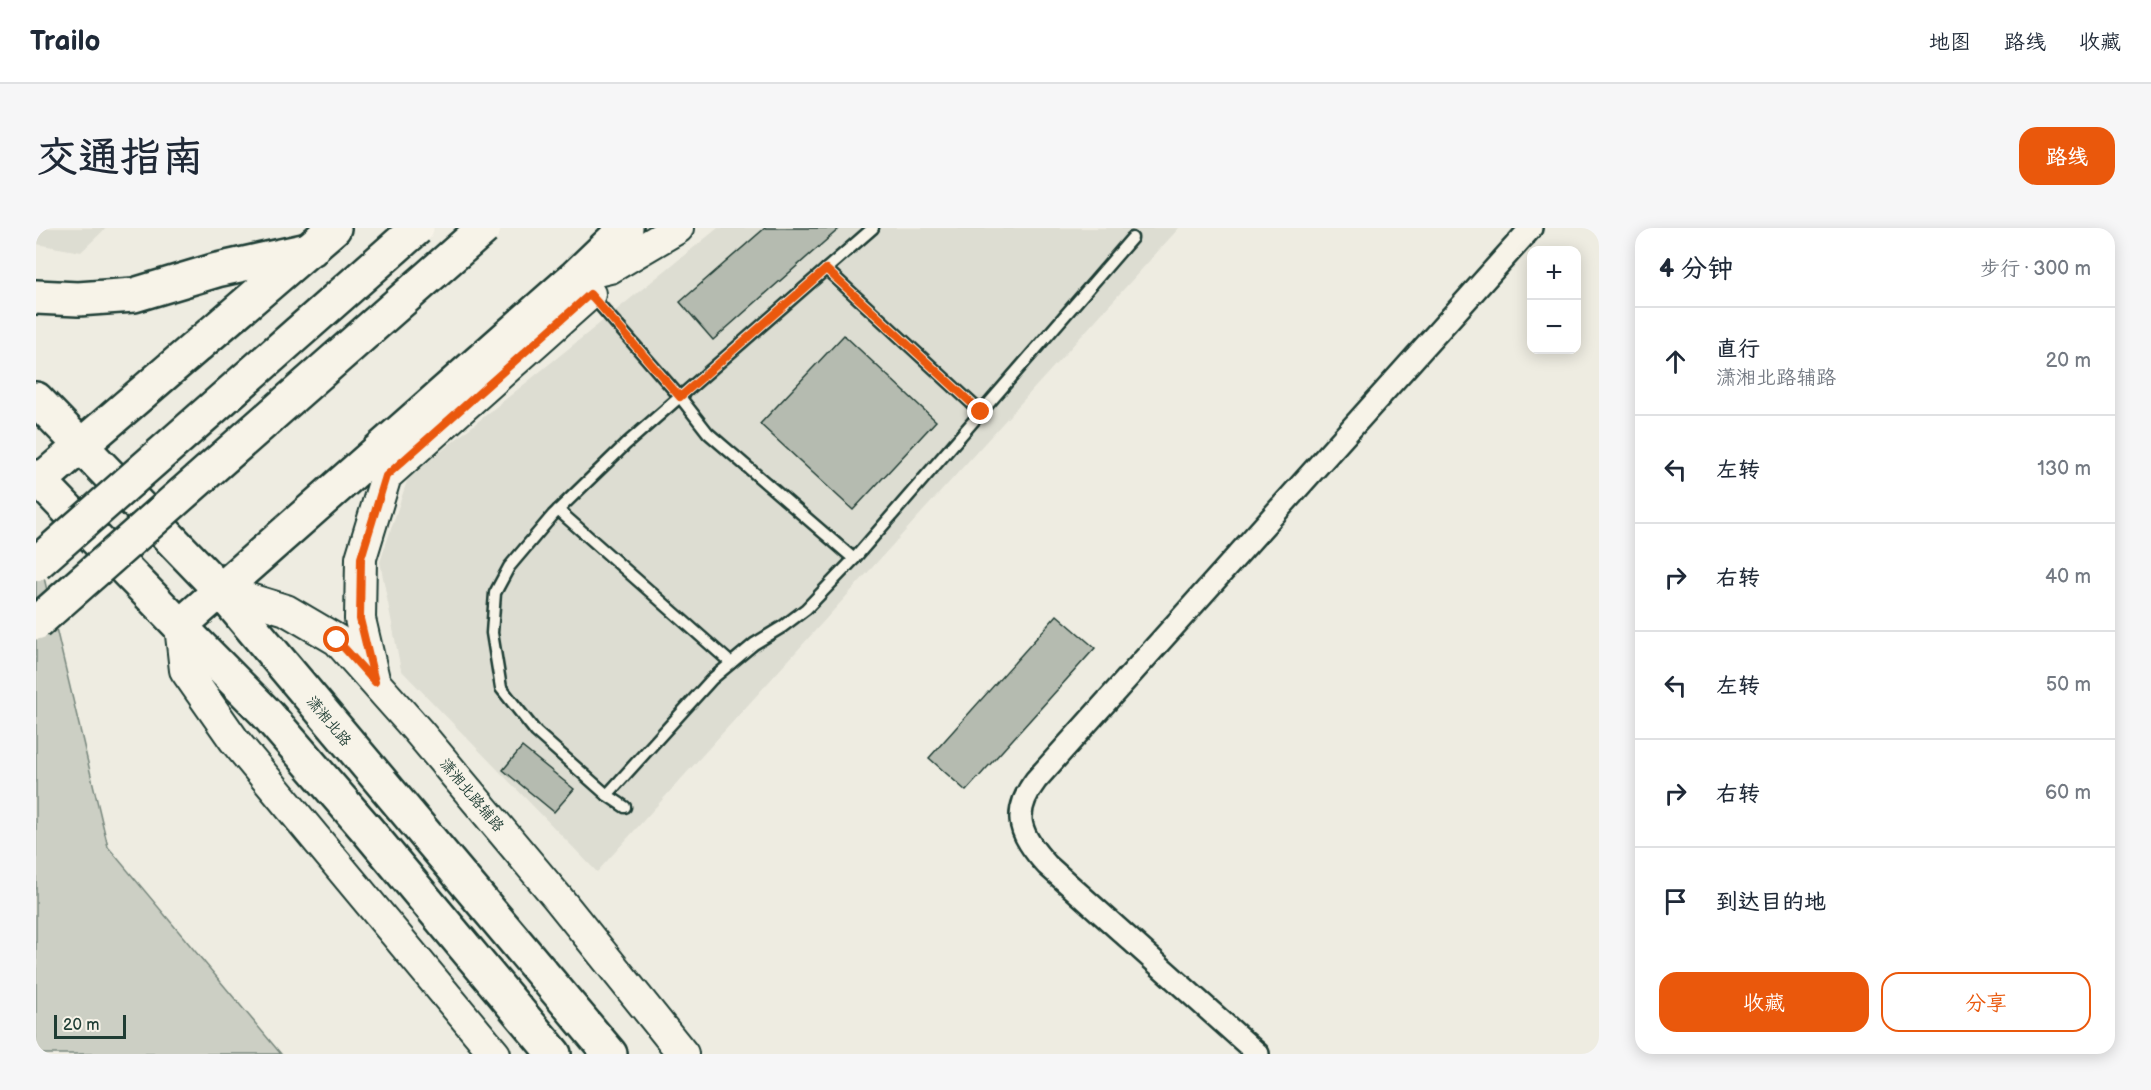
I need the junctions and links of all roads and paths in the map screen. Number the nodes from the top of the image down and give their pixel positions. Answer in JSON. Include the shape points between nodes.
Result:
{"nodes":[{"id":1,"x":417,"y":228,"type":"edge"},
{"id":2,"x":484,"y":228,"type":"edge"},
{"id":3,"x":626,"y":228,"type":"edge"},
{"id":4,"x":678,"y":228,"type":"edge"},
{"id":5,"x":873,"y":228,"type":"edge"},
{"id":6,"x":1531,"y":228,"type":"edge"},
{"id":7,"x":323,"y":238,"type":"edge"},
{"id":8,"x":1132,"y":238,"type":"dead end"},
{"id":9,"x":826,"y":269,"type":"junction"},
{"id":10,"x":583,"y":285,"type":"junction"},
{"id":11,"x":36,"y":297,"type":"edge"},
{"id":12,"x":680,"y":397,"type":"junction"},
{"id":13,"x":36,"y":399,"type":"edge"},
{"id":14,"x":981,"y":412,"type":"junction"},
{"id":15,"x":81,"y":446,"type":"junction"},
{"id":16,"x":38,"y":479,"type":"edge"},
{"id":17,"x":558,"y":510,"type":"junction"},
{"id":18,"x":854,"y":559,"type":"junction"},
{"id":19,"x":36,"y":564,"type":"edge"},
{"id":20,"x":220,"y":590,"type":"junction"},
{"id":21,"x":36,"y":623,"type":"edge"},
{"id":22,"x":180,"y":626,"type":"junction"},
{"id":23,"x":731,"y":663,"type":"junction"},
{"id":24,"x":375,"y":682,"type":"junction"},
{"id":25,"x":606,"y":795,"type":"junction"},
{"id":26,"x":625,"y":807,"type":"dead end"},
{"id":27,"x":495,"y":1054,"type":"edge"},
{"id":28,"x":554,"y":1054,"type":"edge"},
{"id":29,"x":610,"y":1054,"type":"edge"},
{"id":30,"x":683,"y":1054,"type":"edge"},
{"id":31,"x":1258,"y":1054,"type":"edge"}],
"edges":[{"from":1,"to":19,"type":"main road","bridge":true},
{"from":2,"to":21,"type":"main road","bridge":true},
{"from":3,"to":10,"type":"main road"},
{"from":4,"to":10,"type":"main road"},
{"from":5,"to":9,"type":"lane"},
{"from":6,"to":31,"type":"street","via":[[1036,780],[1021,808],[1026,840],[1047,865]]},
{"from":7,"to":11,"type":"main road","via":[[134,295]]},
{"from":7,"to":15,"type":"main road"},
{"from":8,"to":14,"type":"lane"},
{"from":9,"to":12,"type":"lane"},
{"from":9,"to":14,"type":"lane"},
{"from":10,"to":12,"type":"lane"},
{"from":10,"to":20,"type":"main road"},
{"from":10,"to":24,"type":"main road","via":[[386,476],[361,558],[360,619]]},
{"from":12,"to":17,"type":"lane"},
{"from":12,"to":18,"type":"lane","via":[[708,433]]},
{"from":13,"to":15,"type":"main road","name":"潇湘北路"},
{"from":14,"to":18,"type":"lane"},
{"from":15,"to":16,"type":"main road"},
{"from":15,"to":20,"type":"main road","name":"潇湘北路"},
{"from":16,"to":22,"type":"main road"},
{"from":17,"to":23,"type":"lane"},
{"from":17,"to":25,"type":"lane","via":[[510,567],[495,593],[492,633],[501,688],[536,732]]},
{"from":18,"to":23,"type":"lane","via":[[806,609]]},
{"from":20,"to":22,"type":"main road"},
{"from":20,"to":24,"type":"main road","name":"潇湘北路辅路","via":[[286,610],[337,640]]},
{"from":20,"to":29,"type":"main road","name":"潇湘北路"},
{"from":22,"to":27,"type":"main road","via":[[185,670],[234,740]]},
{"from":22,"to":28,"type":"main road","via":[[275,723]]},
{"from":23,"to":25,"type":"lane"},
{"from":24,"to":30,"type":"main road","name":"潇湘北路辅路","via":[[550,888]]},
{"from":25,"to":26,"type":"lane"}]}
